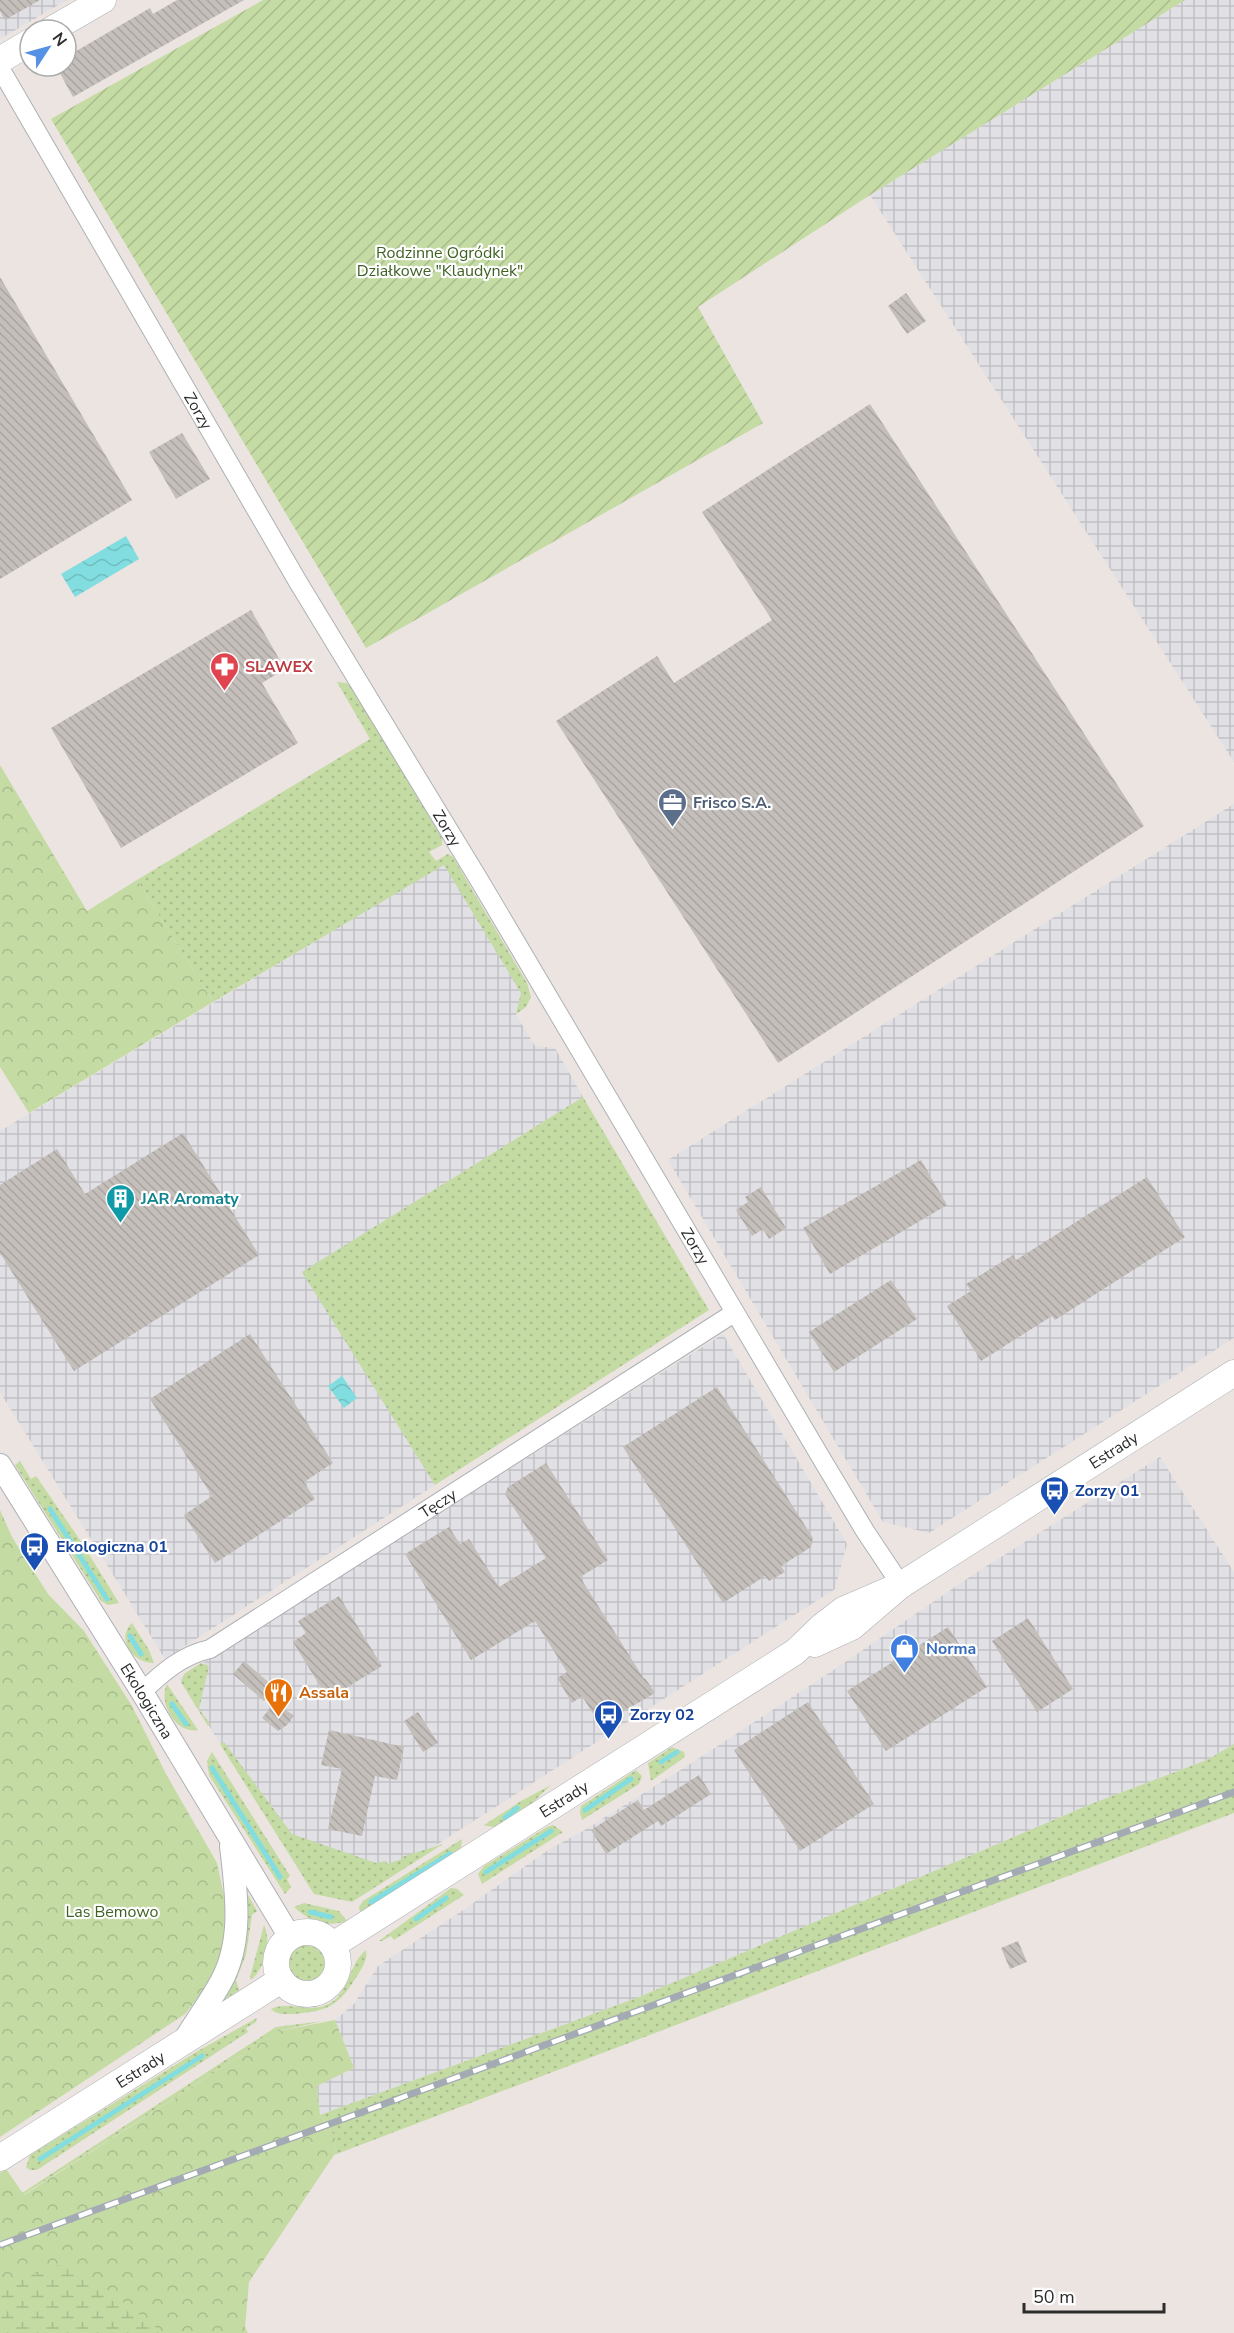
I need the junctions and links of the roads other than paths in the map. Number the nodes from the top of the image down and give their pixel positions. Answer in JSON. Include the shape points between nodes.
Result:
{"nodes":[{"id":1,"x":103,"y":0,"type":"edge"},
{"id":2,"x":72,"y":18,"type":"edge"},
{"id":3,"x":18,"y":49,"type":"edge"},
{"id":4,"x":0,"y":60,"type":"edge"},
{"id":5,"x":0,"y":68,"type":"edge"},
{"id":6,"x":734,"y":1312,"type":"junction"},
{"id":7,"x":1234,"y":1373,"type":"edge"},
{"id":8,"x":0,"y":1465,"type":"edge"},
{"id":9,"x":902,"y":1585,"type":"junction"},
{"id":10,"x":142,"y":1692,"type":"junction"},
{"id":11,"x":231,"y":1841,"type":"junction"},
{"id":12,"x":290,"y":1937,"type":"junction"},
{"id":13,"x":333,"y":1945,"type":"junction"},
{"id":14,"x":281,"y":1980,"type":"junction"},
{"id":15,"x":184,"y":2041,"type":"junction"},
{"id":16,"x":0,"y":2158,"type":"edge"}],
"edges":[{"from":1,"to":2,"type":"main road"},
{"from":3,"to":4,"type":"main road"},
{"from":5,"to":6,"type":"street","name":"Zorzy","via":[[298,582]]},
{"from":6,"to":9,"type":"street","name":"Zorzy"},
{"from":6,"to":10,"type":"street","name":"Tęczy","via":[[210,1649],[193,1653]]},
{"from":7,"to":9,"type":"main road","name":"Estrady"},
{"from":8,"to":10,"type":"street","name":"Ekologiczna"},
{"from":9,"to":13,"type":"main road","name":"Estrady","via":[[843,1610],[795,1652]]},
{"from":10,"to":11,"type":"street","name":"Ekologiczna"},
{"from":11,"to":12,"type":"street","name":"Ekologiczna"},
{"from":11,"to":15,"type":"street","via":[[238,1916],[232,1955],[222,1982]]},
{"from":12,"to":13,"type":"main road","via":[[315,1933]]},
{"from":12,"to":14,"type":"main road","via":[[276,1960]]},
{"from":13,"to":14,"type":"main road","via":[[338,1969],[325,1990],[301,1994]]},
{"from":14,"to":15,"type":"main road","name":"Estrady"},
{"from":15,"to":16,"type":"main road","name":"Estrady"}]}
